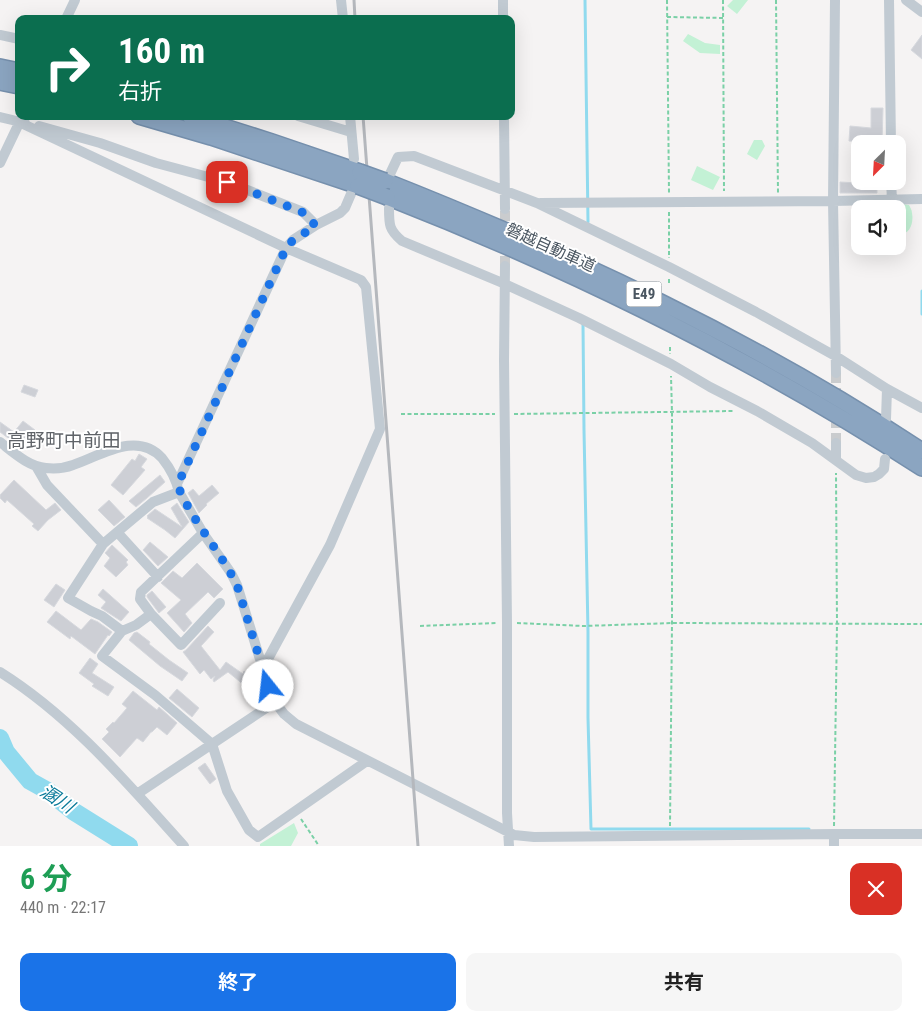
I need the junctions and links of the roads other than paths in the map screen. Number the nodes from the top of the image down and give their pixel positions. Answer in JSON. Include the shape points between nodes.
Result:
{"nodes":[{"id":1,"x":75,"y":0,"type":"edge"},
{"id":2,"x":341,"y":0,"type":"edge"},
{"id":3,"x":503,"y":0,"type":"edge"},
{"id":4,"x":835,"y":0,"type":"edge"},
{"id":5,"x":890,"y":0,"type":"edge"},
{"id":6,"x":906,"y":0,"type":"edge"},
{"id":7,"x":922,"y":12,"type":"edge"},
{"id":8,"x":68,"y":15,"type":"edge"},
{"id":9,"x":343,"y":15,"type":"edge"},
{"id":10,"x":503,"y":15,"type":"edge"},
{"id":11,"x":0,"y":36,"type":"edge"},
{"id":12,"x":15,"y":38,"type":"edge"},
{"id":13,"x":0,"y":67,"type":"edge"},
{"id":14,"x":15,"y":71,"type":"edge"},
{"id":15,"x":0,"y":82,"type":"edge"},
{"id":16,"x":15,"y":85,"type":"edge"},
{"id":17,"x":0,"y":118,"type":"edge"},
{"id":18,"x":15,"y":119,"type":"edge"},
{"id":19,"x":21,"y":120,"type":"edge"},
{"id":20,"x":23,"y":120,"type":"edge"},
{"id":21,"x":24,"y":120,"type":"edge"},
{"id":22,"x":153,"y":120,"type":"edge"},
{"id":23,"x":203,"y":120,"type":"edge"},
{"id":24,"x":311,"y":120,"type":"edge"},
{"id":25,"x":350,"y":120,"type":"edge"},
{"id":26,"x":504,"y":120,"type":"edge"},
{"id":27,"x":351,"y":132,"type":"junction"},
{"id":28,"x":891,"y":135,"type":"edge"},
{"id":29,"x":0,"y":163,"type":"edge"},
{"id":30,"x":388,"y":177,"type":"junction"},
{"id":31,"x":356,"y":178,"type":"junction"},
{"id":32,"x":892,"y":190,"type":"edge"},
{"id":33,"x":505,"y":192,"type":"junction"},
{"id":34,"x":922,"y":199,"type":"edge"},
{"id":35,"x":892,"y":200,"type":"joint"},
{"id":36,"x":833,"y":201,"type":"junction"},
{"id":37,"x":851,"y":201,"type":"edge"},
{"id":38,"x":388,"y":203,"type":"junction"},
{"id":39,"x":536,"y":203,"type":"junction"},
{"id":40,"x":505,"y":209,"type":"tunnel mouth"},
{"id":41,"x":316,"y":226,"type":"junction"},
{"id":42,"x":286,"y":248,"type":"junction"},
{"id":43,"x":505,"y":266,"type":"tunnel mouth"},
{"id":44,"x":504,"y":284,"type":"junction"},
{"id":45,"x":836,"y":357,"type":"junction"},
{"id":46,"x":836,"y":373,"type":"tunnel mouth"},
{"id":47,"x":887,"y":389,"type":"junction"},
{"id":48,"x":920,"y":407,"type":"edge"},
{"id":49,"x":888,"y":425,"type":"junction"},
{"id":50,"x":0,"y":442,"type":"edge"},
{"id":51,"x":836,"y":443,"type":"tunnel mouth"},
{"id":52,"x":919,"y":449,"type":"edge"},
{"id":53,"x":887,"y":453,"type":"junction"},
{"id":54,"x":836,"y":460,"type":"junction"},
{"id":55,"x":36,"y":466,"type":"junction"},
{"id":56,"x":922,"y":468,"type":"edge"},
{"id":57,"x":922,"y":472,"type":"edge"},
{"id":58,"x":178,"y":488,"type":"junction"},
{"id":59,"x":118,"y":533,"type":"junction"},
{"id":60,"x":204,"y":533,"type":"junction"},
{"id":61,"x":103,"y":544,"type":"junction"},
{"id":62,"x":158,"y":577,"type":"junction"},
{"id":63,"x":220,"y":603,"type":"dead end"},
{"id":64,"x":151,"y":614,"type":"junction"},
{"id":65,"x":122,"y":631,"type":"junction"},
{"id":66,"x":263,"y":668,"type":"junction"},
{"id":67,"x":0,"y":672,"type":"edge"},
{"id":68,"x":275,"y":702,"type":"junction"},
{"id":69,"x":212,"y":744,"type":"junction"},
{"id":70,"x":367,"y":761,"type":"junction"},
{"id":71,"x":137,"y":794,"type":"junction"},
{"id":72,"x":509,"y":832,"type":"junction"},
{"id":73,"x":834,"y":834,"type":"junction"},
{"id":74,"x":920,"y":834,"type":"edge"},
{"id":75,"x":184,"y":846,"type":"edge"},
{"id":76,"x":509,"y":846,"type":"edge"},
{"id":77,"x":834,"y":846,"type":"edge"}],
"edges":[{"from":1,"to":8,"type":"street"},
{"from":2,"to":9,"type":"street"},
{"from":3,"to":10,"type":"street"},
{"from":4,"to":36,"type":"street"},
{"from":5,"to":28,"type":"street"},
{"from":6,"to":7,"type":"street"},
{"from":11,"to":12,"type":"street"},
{"from":13,"to":14,"type":"highway"},
{"from":15,"to":16,"type":"highway"},
{"from":17,"to":18,"type":"street"},
{"from":19,"to":29,"type":"street"},
{"from":20,"to":42,"type":"street"},
{"from":21,"to":41,"type":"street","via":[[227,182],[302,212]]},
{"from":22,"to":31,"type":"highway","name":"磐越自動車道","number":"E49"},
{"from":23,"to":31,"type":"highway","name":"磐越自動車道","number":"E49","via":[[272,142]]},
{"from":24,"to":27,"type":"street"},
{"from":25,"to":27,"type":"street"},
{"from":26,"to":33,"type":"street"},
{"from":27,"to":31,"type":"street"},
{"from":30,"to":31,"type":"highway","name":"磐越自動車道","number":"E49","bridge":true},
{"from":30,"to":33,"type":"street","via":[[398,157],[414,156]]},
{"from":30,"to":49,"type":"highway","name":"磐越自動車道","number":"E49","via":[[699,321]]},
{"from":31,"to":38,"type":"highway","name":"磐越自動車道","number":"E49","bridge":true},
{"from":31,"to":41,"type":"street","via":[[345,208]]},
{"from":32,"to":35,"type":"street"},
{"from":33,"to":39,"type":"street"},
{"from":33,"to":40,"type":"street"},
{"from":34,"to":35,"type":"street"},
{"from":36,"to":37,"type":"street"},
{"from":36,"to":39,"type":"street"},
{"from":36,"to":45,"type":"street"},
{"from":38,"to":44,"type":"street","via":[[389,224],[402,241]]},
{"from":38,"to":53,"type":"highway","name":"磐越自動車道","number":"E49","via":[[450,222],[580,278],[651,313],[819,403]]},
{"from":39,"to":45,"type":"street","via":[[669,267]]},
{"from":41,"to":42,"type":"street"},
{"from":42,"to":58,"type":"street"},
{"from":42,"to":66,"type":"street","via":[[361,280],[366,287],[380,429],[330,546]]},
{"from":43,"to":44,"type":"street"},
{"from":44,"to":54,"type":"street","via":[[671,364],[757,411]]},
{"from":44,"to":72,"type":"street"},
{"from":45,"to":46,"type":"street"},
{"from":45,"to":47,"type":"street"},
{"from":47,"to":48,"type":"street"},
{"from":47,"to":49,"type":"street"},
{"from":49,"to":52,"type":"highway","name":"磐越自動車道","number":"E49"},
{"from":50,"to":55,"type":"street"},
{"from":51,"to":54,"type":"street"},
{"from":53,"to":54,"type":"street","via":[[884,469],[874,477],[856,475]]},
{"from":53,"to":56,"type":"highway","name":"磐越自動車道","number":"E49"},
{"from":53,"to":57,"type":"highway"},
{"from":55,"to":58,"type":"street","via":[[63,468],[121,447],[137,445],[159,454],[172,472]]},
{"from":55,"to":61,"type":"street","via":[[47,485]]},
{"from":58,"to":59,"type":"street","via":[[153,502]]},
{"from":58,"to":60,"type":"street"},
{"from":59,"to":61,"type":"street"},
{"from":59,"to":62,"type":"street"},
{"from":60,"to":62,"type":"street"},
{"from":60,"to":66,"type":"street","via":[[237,585]]},
{"from":61,"to":65,"type":"street","via":[[68,598]]},
{"from":62,"to":64,"type":"street","via":[[141,592],[140,599]]},
{"from":63,"to":64,"type":"street","via":[[181,645]]},
{"from":64,"to":65,"type":"street"},
{"from":65,"to":69,"type":"street","via":[[102,656],[155,695]]},
{"from":66,"to":68,"type":"street"},
{"from":67,"to":71,"type":"street","via":[[41,701],[83,738]]},
{"from":68,"to":69,"type":"street"},
{"from":68,"to":70,"type":"street","via":[[296,724]]},
{"from":69,"to":70,"type":"street","via":[[227,791],[249,830],[258,837]]},
{"from":69,"to":71,"type":"street"},
{"from":70,"to":72,"type":"street"},
{"from":71,"to":75,"type":"street"},
{"from":72,"to":73,"type":"street","via":[[534,837]]},
{"from":72,"to":76,"type":"street"},
{"from":73,"to":74,"type":"street"},
{"from":73,"to":77,"type":"street"}]}
